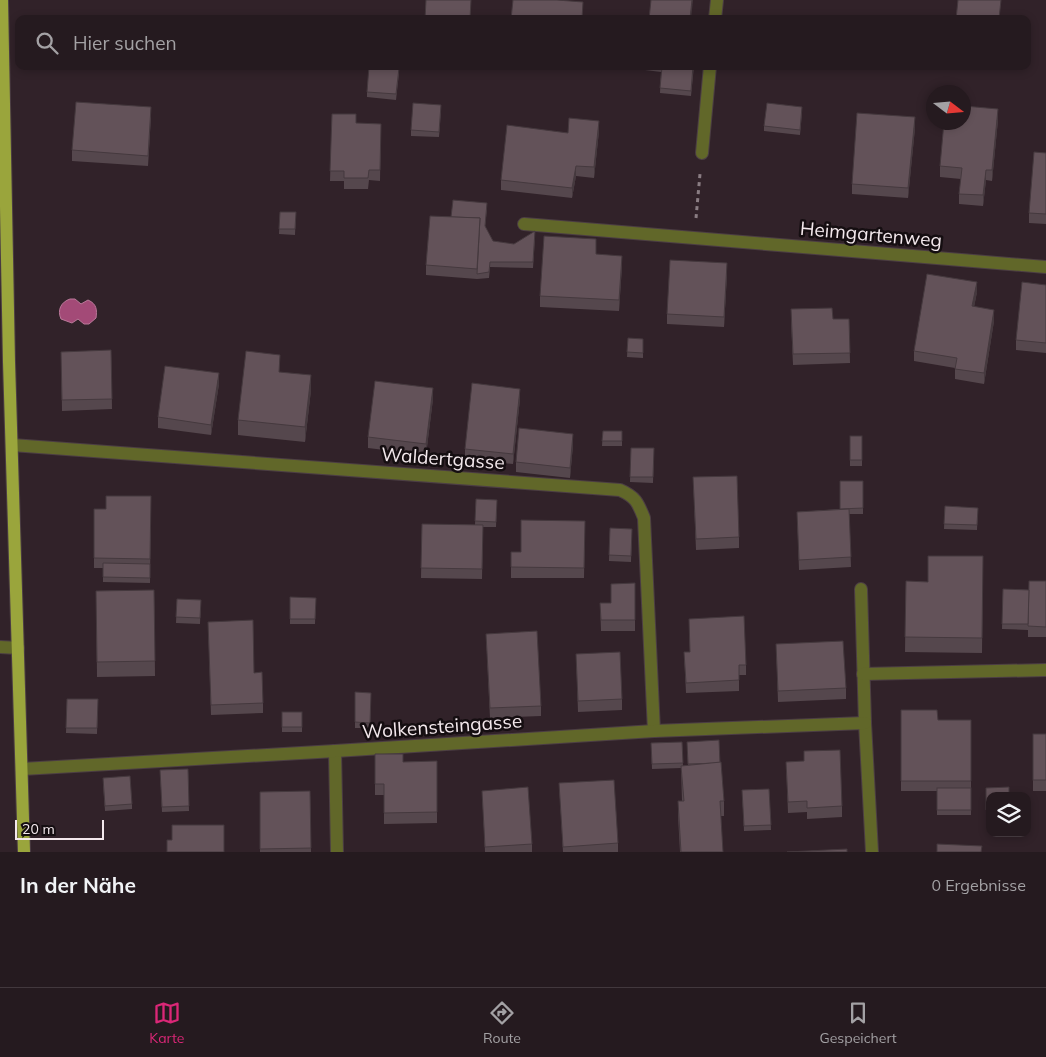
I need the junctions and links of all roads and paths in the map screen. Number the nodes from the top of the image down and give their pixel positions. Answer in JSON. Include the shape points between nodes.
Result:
{"nodes":[{"id":1,"x":2,"y":0,"type":"edge"},
{"id":2,"x":717,"y":0,"type":"edge"},
{"id":3,"x":715,"y":15,"type":"edge"},
{"id":4,"x":710,"y":70,"type":"edge"},
{"id":5,"x":702,"y":153,"type":"joint"},
{"id":6,"x":524,"y":224,"type":"dead end"},
{"id":7,"x":694,"y":238,"type":"junction"},
{"id":8,"x":1046,"y":267,"type":"edge"},
{"id":9,"x":5,"y":362,"type":"edge"},
{"id":10,"x":12,"y":445,"type":"junction"},
{"id":11,"x":861,"y":589,"type":"dead end"},
{"id":12,"x":0,"y":647,"type":"edge"},
{"id":13,"x":18,"y":648,"type":"junction"},
{"id":14,"x":1046,"y":670,"type":"edge"},
{"id":15,"x":863,"y":674,"type":"junction"},
{"id":16,"x":865,"y":722,"type":"junction"},
{"id":17,"x":654,"y":731,"type":"junction"},
{"id":18,"x":335,"y":751,"type":"junction"},
{"id":19,"x":22,"y":769,"type":"junction"},
{"id":20,"x":24,"y":852,"type":"edge"},
{"id":21,"x":337,"y":852,"type":"edge"},
{"id":22,"x":872,"y":852,"type":"edge"}],
"edges":[{"from":1,"to":9,"type":"main road"},
{"from":2,"to":3,"type":"street"},
{"from":4,"to":5,"type":"street"},
{"from":5,"to":7,"type":"path"},
{"from":6,"to":7,"type":"street","name":"Heimgartenweg"},
{"from":7,"to":8,"type":"street","name":"Heimgartenweg"},
{"from":9,"to":10,"type":"main road"},
{"from":10,"to":13,"type":"main road"},
{"from":10,"to":17,"type":"street","name":"Waldertgasse","via":[[627,493],[635,499],[644,518]]},
{"from":11,"to":15,"type":"street"},
{"from":12,"to":13,"type":"street"},
{"from":13,"to":19,"type":"main road"},
{"from":14,"to":15,"type":"street"},
{"from":15,"to":16,"type":"street"},
{"from":16,"to":17,"type":"street","name":"Wolkensteingasse"},
{"from":16,"to":22,"type":"street"},
{"from":17,"to":18,"type":"street","name":"Wolkensteingasse"},
{"from":18,"to":19,"type":"street","name":"Wolkensteingasse"},
{"from":18,"to":21,"type":"street"},
{"from":19,"to":20,"type":"main road"}]}
